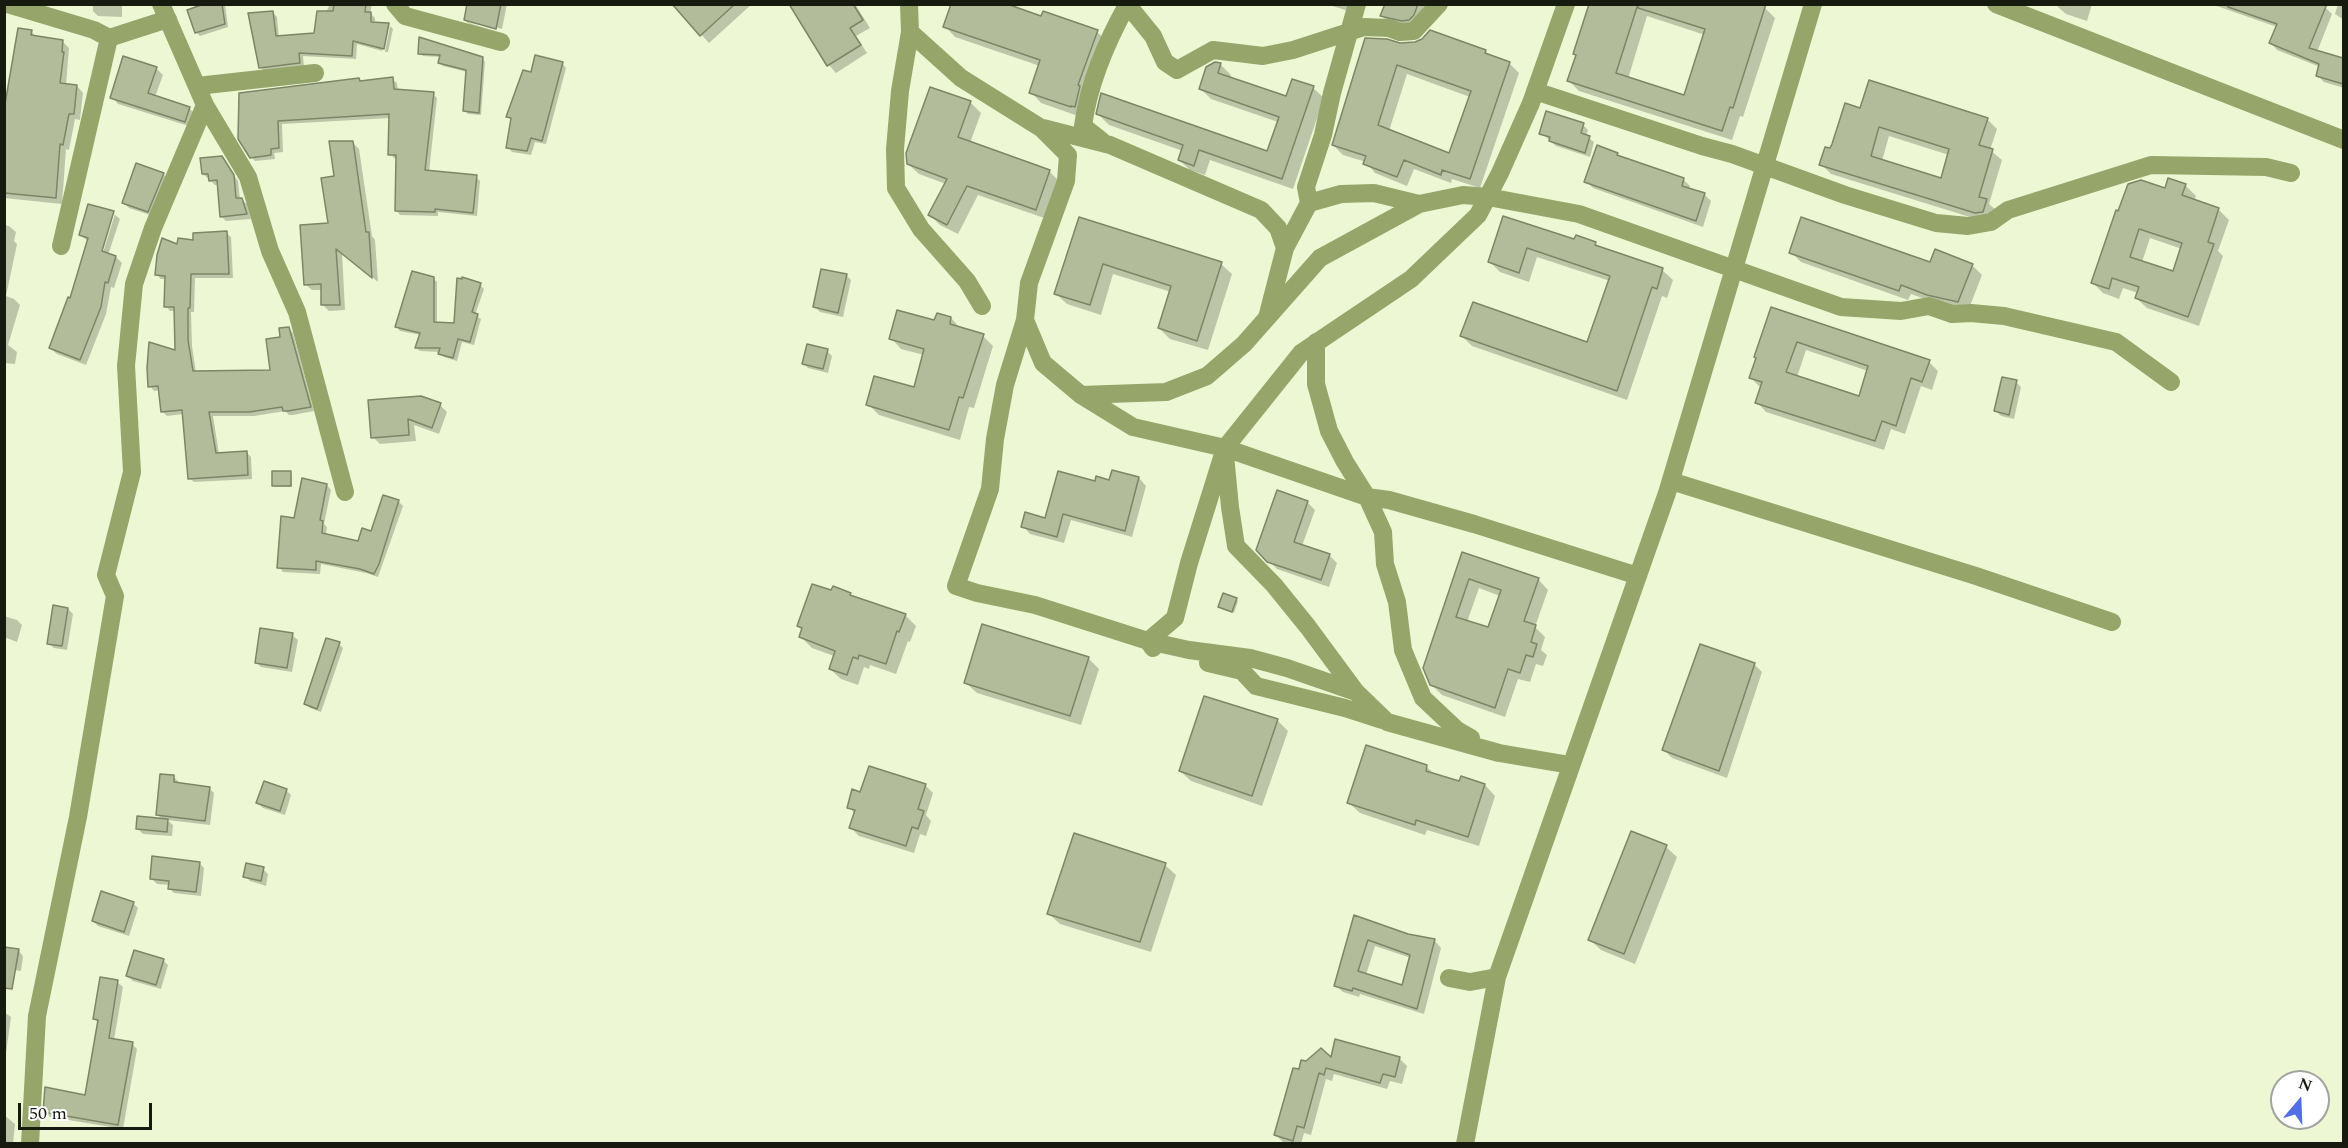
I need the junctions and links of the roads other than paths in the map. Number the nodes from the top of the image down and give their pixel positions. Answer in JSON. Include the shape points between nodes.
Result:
{"nodes":[{"id":1,"x":7,"y":4,"type":"edge"},
{"id":2,"x":395,"y":4,"type":"edge"},
{"id":3,"x":909,"y":4,"type":"edge"},
{"id":4,"x":1358,"y":4,"type":"edge"},
{"id":5,"x":1439,"y":4,"type":"edge"},
{"id":6,"x":1566,"y":4,"type":"edge"},
{"id":7,"x":1813,"y":4,"type":"edge"},
{"id":8,"x":1996,"y":4,"type":"edge"},
{"id":9,"x":1127,"y":5,"type":"edge"},
{"id":10,"x":164,"y":12,"type":"edge"},
{"id":11,"x":1350,"y":31,"type":"junction"},
{"id":12,"x":910,"y":32,"type":"junction"},
{"id":13,"x":109,"y":38,"type":"junction"},
{"id":14,"x":501,"y":42,"type":"dead end"},
{"id":15,"x":315,"y":73,"type":"dead end"},
{"id":16,"x":197,"y":86,"type":"junction"},
{"id":17,"x":1535,"y":92,"type":"junction"},
{"id":18,"x":204,"y":105,"type":"junction"},
{"id":19,"x":1041,"y":128,"type":"junction"},
{"id":20,"x":2343,"y":140,"type":"edge"},
{"id":21,"x":1110,"y":145,"type":"junction"},
{"id":22,"x":1765,"y":167,"type":"junction"},
{"id":23,"x":2291,"y":173,"type":"dead end"},
{"id":24,"x":1488,"y":197,"type":"junction"},
{"id":25,"x":1309,"y":203,"type":"junction"},
{"id":26,"x":1419,"y":204,"type":"junction"},
{"id":27,"x":61,"y":246,"type":"dead end"},
{"id":28,"x":1285,"y":248,"type":"junction"},
{"id":29,"x":1734,"y":270,"type":"junction"},
{"id":30,"x":982,"y":306,"type":"dead end"},
{"id":31,"x":1267,"y":318,"type":"junction"},
{"id":32,"x":1025,"y":320,"type":"junction"},
{"id":33,"x":1316,"y":342,"type":"junction"},
{"id":34,"x":2170,"y":382,"type":"dead end"},
{"id":35,"x":1081,"y":395,"type":"junction"},
{"id":36,"x":1225,"y":447,"type":"junction"},
{"id":37,"x":1671,"y":482,"type":"junction"},
{"id":38,"x":345,"y":492,"type":"dead end"},
{"id":39,"x":1367,"y":496,"type":"junction"},
{"id":40,"x":1638,"y":576,"type":"junction"},
{"id":41,"x":2112,"y":622,"type":"dead end"},
{"id":42,"x":1148,"y":641,"type":"junction"},
{"id":43,"x":1356,"y":693,"type":"junction"},
{"id":44,"x":1386,"y":722,"type":"junction"},
{"id":45,"x":1499,"y":753,"type":"junction"},
{"id":46,"x":1570,"y":765,"type":"junction"},
{"id":47,"x":1497,"y":977,"type":"junction"},
{"id":48,"x":1449,"y":978,"type":"dead end"},
{"id":49,"x":30,"y":1143,"type":"edge"},
{"id":50,"x":1465,"y":1143,"type":"edge"}],
"edges":[{"from":1,"to":13,"type":"street"},
{"from":2,"to":14,"type":"street","via":[[405,16]]},
{"from":3,"to":12,"type":"street"},
{"from":4,"to":11,"type":"street"},
{"from":5,"to":11,"type":"street","via":[[1414,31],[1364,27]]},
{"from":6,"to":17,"type":"street"},
{"from":7,"to":22,"type":"street"},
{"from":8,"to":20,"type":"street"},
{"from":9,"to":11,"type":"street","via":[[1153,36],[1165,62],[1177,70],[1213,50],[1263,56]]},
{"from":9,"to":21,"type":"street","via":[[1105,45],[1084,116],[1083,126]]},
{"from":10,"to":13,"type":"street"},
{"from":10,"to":16,"type":"street"},
{"from":11,"to":25,"type":"street","via":[[1306,187]]},
{"from":12,"to":19,"type":"street","via":[[961,78]]},
{"from":12,"to":30,"type":"street","via":[[900,92],[896,188],[921,228],[967,281]]},
{"from":13,"to":27,"type":"street"},
{"from":15,"to":16,"type":"street"},
{"from":16,"to":18,"type":"street"},
{"from":17,"to":22,"type":"street"},
{"from":17,"to":24,"type":"street"},
{"from":18,"to":38,"type":"street","via":[[248,177],[270,251],[297,312]]},
{"from":18,"to":49,"type":"street","via":[[134,284],[126,366],[132,472],[106,575],[115,596],[78,817],[38,1016]]},
{"from":19,"to":21,"type":"street"},
{"from":19,"to":32,"type":"street","via":[[1068,155],[1066,181],[1029,283]]},
{"from":21,"to":28,"type":"street","via":[[1260,210],[1278,228]]},
{"from":22,"to":23,"type":"street","via":[[1936,223],[1968,226],[1991,222],[2008,210],[2151,165],[2266,167]]},
{"from":22,"to":29,"type":"street"},
{"from":24,"to":26,"type":"street","via":[[1462,195]]},
{"from":24,"to":29,"type":"street","via":[[1579,214]]},
{"from":24,"to":33,"type":"street","via":[[1478,215],[1411,279]]},
{"from":25,"to":26,"type":"street","via":[[1341,194],[1374,193]]},
{"from":25,"to":28,"type":"street"},
{"from":26,"to":31,"type":"street","via":[[1320,258]]},
{"from":28,"to":31,"type":"street"},
{"from":29,"to":34,"type":"street","via":[[1841,307],[1901,311],[1929,306],[1952,314],[2004,316],[2116,342]]},
{"from":29,"to":37,"type":"street"},
{"from":31,"to":35,"type":"street","via":[[1207,376],[1166,392]]},
{"from":32,"to":35,"type":"street","via":[[1043,363]]},
{"from":32,"to":42,"type":"street","via":[[1005,385],[990,489],[956,585]]},
{"from":33,"to":36,"type":"street","via":[[1300,352]]},
{"from":33,"to":39,"type":"street","via":[[1316,384],[1329,431]]},
{"from":35,"to":36,"type":"street","via":[[1133,427]]},
{"from":36,"to":39,"type":"street"},
{"from":36,"to":42,"type":"street","via":[[1174,618]]},
{"from":36,"to":43,"type":"street","via":[[1236,546],[1274,585]]},
{"from":37,"to":40,"type":"street"},
{"from":37,"to":41,"type":"street"},
{"from":39,"to":40,"type":"street","via":[[1474,524]]},
{"from":39,"to":45,"type":"street","via":[[1383,532],[1385,564],[1397,602],[1403,650],[1423,698],[1457,730]]},
{"from":40,"to":46,"type":"street"},
{"from":42,"to":43,"type":"street","via":[[1250,658]]},
{"from":42,"to":44,"type":"street","via":[[1155,650],[1242,671],[1256,686]]},
{"from":43,"to":44,"type":"street"},
{"from":44,"to":45,"type":"street"},
{"from":45,"to":46,"type":"street"},
{"from":46,"to":47,"type":"street"},
{"from":47,"to":48,"type":"street","via":[[1470,982]]},
{"from":47,"to":50,"type":"street"}]}
